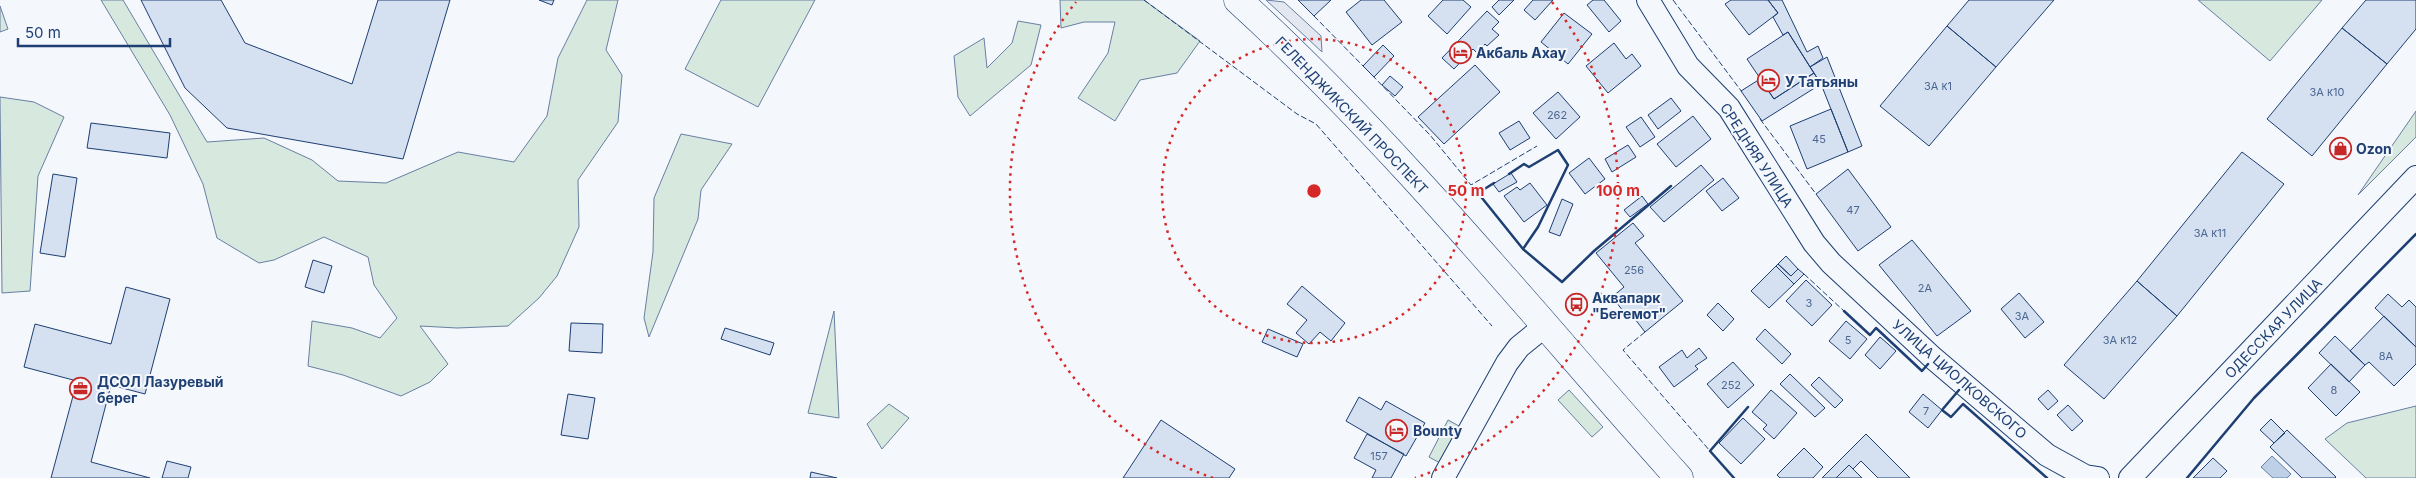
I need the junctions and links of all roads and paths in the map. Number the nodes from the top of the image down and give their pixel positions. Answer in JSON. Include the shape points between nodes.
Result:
{"nodes":[{"id":1,"x":1238,"y":0,"type":"edge"},
{"id":2,"x":1648,"y":0,"type":"edge"},
{"id":3,"x":2416,"y":177,"type":"edge"},
{"id":4,"x":1831,"y":263,"type":"joint"},
{"id":5,"x":1545,"y":326,"type":"junction"},
{"id":6,"x":1443,"y":478,"type":"edge"},
{"id":7,"x":1679,"y":478,"type":"edge"},
{"id":8,"x":2098,"y":478,"type":"edge"},
{"id":9,"x":2130,"y":478,"type":"edge"}],
"edges":[{"from":1,"to":5,"type":"main road","name":"ГЕЛЕНДЖИКСКИЙ ПРОСПЕКТ","via":[[1365,126]]},
{"from":2,"to":4,"type":"street","name":"СРЕДНЯЯ УЛИЦА","via":[[1688,66],[1729,108],[1814,243]]},
{"from":3,"to":9,"type":"street","name":"ОДЕССКАЯ УЛИЦА"},
{"from":4,"to":8,"type":"street","name":"УЛИЦА ЦИОЛКОВСКОГО","via":[[1933,358],[2047,454],[2085,476]]},
{"from":5,"to":6,"type":"street","via":[[1519,347],[1507,363]]},
{"from":5,"to":7,"type":"main road","name":"ГЕЛЕНДЖИКСКИЙ ПРОСПЕКТ"}]}
